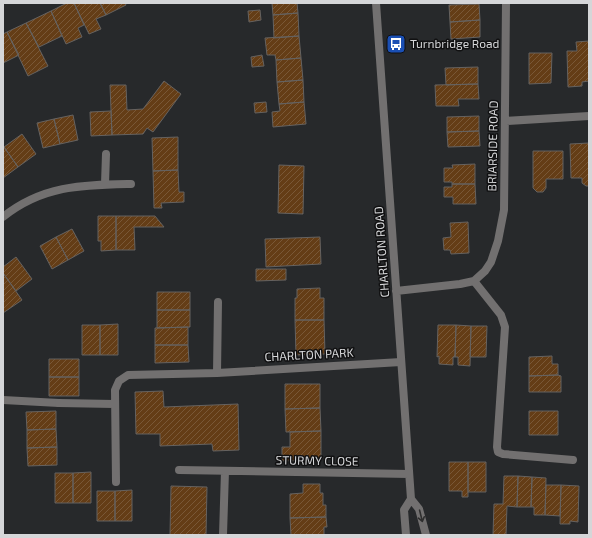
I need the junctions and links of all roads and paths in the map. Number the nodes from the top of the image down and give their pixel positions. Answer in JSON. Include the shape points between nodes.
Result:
{"nodes":[{"id":1,"x":376,"y":3,"type":"edge"},
{"id":2,"x":506,"y":3,"type":"edge"},
{"id":3,"x":589,"y":116,"type":"edge"},
{"id":4,"x":506,"y":121,"type":"junction"},
{"id":5,"x":106,"y":154,"type":"dead end"},
{"id":6,"x":105,"y":184,"type":"junction"},
{"id":7,"x":131,"y":184,"type":"dead end"},
{"id":8,"x":3,"y":217,"type":"edge"},
{"id":9,"x":474,"y":281,"type":"junction"},
{"id":10,"x":396,"y":291,"type":"junction"},
{"id":11,"x":218,"y":302,"type":"dead end"},
{"id":12,"x":401,"y":362,"type":"junction"},
{"id":13,"x":217,"y":373,"type":"junction"},
{"id":14,"x":3,"y":400,"type":"edge"},
{"id":15,"x":114,"y":404,"type":"junction"},
{"id":16,"x":573,"y":460,"type":"dead end"},
{"id":17,"x":179,"y":470,"type":"dead end"},
{"id":18,"x":225,"y":471,"type":"junction"},
{"id":19,"x":409,"y":474,"type":"junction"},
{"id":20,"x":116,"y":482,"type":"dead end"},
{"id":21,"x":411,"y":499,"type":"junction"},
{"id":22,"x":223,"y":535,"type":"edge"},
{"id":23,"x":406,"y":535,"type":"edge"},
{"id":24,"x":426,"y":535,"type":"edge"}],
"edges":[{"from":1,"to":10,"type":"street","name":"CHARLTON ROAD"},
{"from":2,"to":4,"type":"street","name":"BRIARSIDE ROAD"},
{"from":3,"to":4,"type":"street"},
{"from":4,"to":9,"type":"street","name":"BRIARSIDE ROAD","via":[[504,210],[500,233],[491,262]]},
{"from":5,"to":6,"type":"street"},
{"from":6,"to":7,"type":"street"},
{"from":6,"to":8,"type":"street","via":[[79,185],[48,192],[30,199]]},
{"from":9,"to":10,"type":"street"},
{"from":9,"to":16,"type":"street","via":[[501,315],[505,327],[498,452]]},
{"from":10,"to":12,"type":"street","name":"CHARLTON ROAD"},
{"from":11,"to":13,"type":"street"},
{"from":12,"to":13,"type":"street","name":"CHARLTON PARK"},
{"from":12,"to":19,"type":"street","name":"CHARLTON ROAD"},
{"from":13,"to":15,"type":"street","name":"CHARLTON PARK","via":[[128,375],[119,381]]},
{"from":14,"to":15,"type":"street"},
{"from":15,"to":20,"type":"street","name":"CHARLTON PARK"},
{"from":17,"to":18,"type":"street","name":"STURMY CLOSE"},
{"from":18,"to":19,"type":"street","name":"STURMY CLOSE"},
{"from":18,"to":22,"type":"street"},
{"from":19,"to":21,"type":"street","name":"CHARLTON ROAD"},
{"from":21,"to":23,"type":"street","name":"CHARLTON ROAD","via":[[404,510]]},
{"from":21,"to":24,"type":"street","name":"CHARLTON ROAD","one_way":true,"via":[[420,509]]}]}
